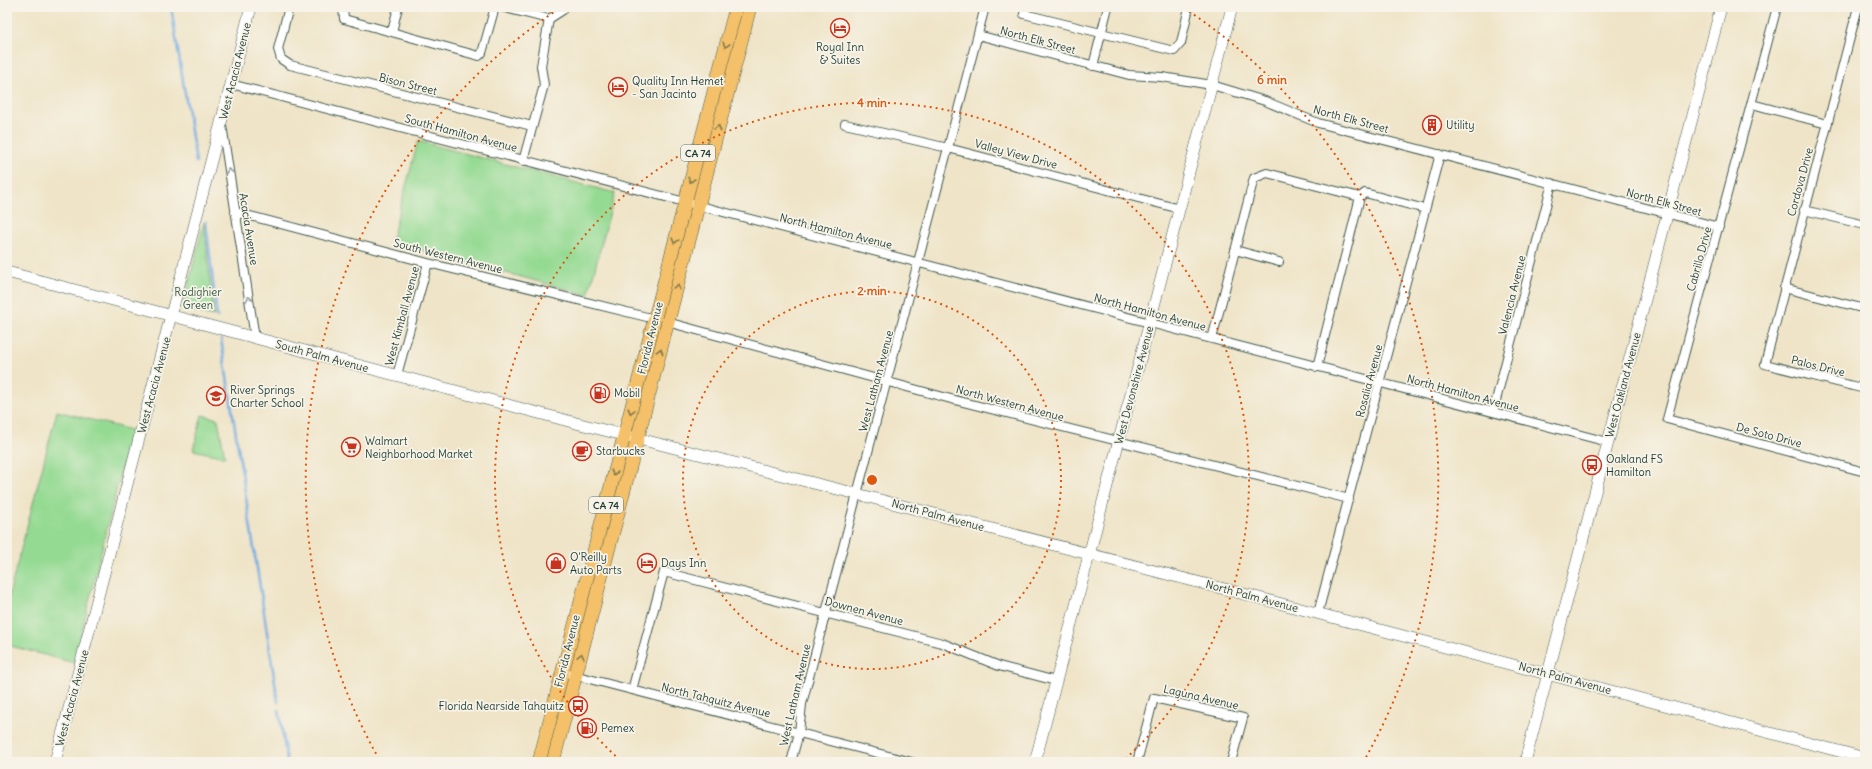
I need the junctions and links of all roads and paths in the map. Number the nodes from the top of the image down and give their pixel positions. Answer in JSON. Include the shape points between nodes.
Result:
{"nodes":[{"id":1,"x":252,"y":7,"type":"edge"},
{"id":2,"x":289,"y":7,"type":"edge"},
{"id":3,"x":343,"y":7,"type":"edge"},
{"id":4,"x":398,"y":7,"type":"edge"},
{"id":5,"x":494,"y":7,"type":"edge"},
{"id":6,"x":501,"y":7,"type":"edge"},
{"id":7,"x":564,"y":7,"type":"edge"},
{"id":8,"x":736,"y":7,"type":"edge"},
{"id":9,"x":750,"y":7,"type":"edge"},
{"id":10,"x":986,"y":7,"type":"edge"},
{"id":11,"x":1026,"y":7,"type":"edge"},
{"id":12,"x":1108,"y":7,"type":"edge"},
{"id":13,"x":1189,"y":7,"type":"edge"},
{"id":14,"x":1232,"y":7,"type":"edge"},
{"id":15,"x":1722,"y":7,"type":"edge"},
{"id":16,"x":1777,"y":7,"type":"edge"},
{"id":17,"x":1858,"y":7,"type":"edge"},
{"id":18,"x":549,"y":19,"type":"junction"},
{"id":19,"x":392,"y":32,"type":"junction"},
{"id":20,"x":1101,"y":34,"type":"junction"},
{"id":21,"x":978,"y":35,"type":"junction"},
{"id":22,"x":1093,"y":66,"type":"junction"},
{"id":23,"x":231,"y":84,"type":"junction"},
{"id":24,"x":1212,"y":85,"type":"junction"},
{"id":25,"x":1752,"y":104,"type":"junction"},
{"id":26,"x":221,"y":123,"type":"junction"},
{"id":27,"x":846,"y":124,"type":"dead end"},
{"id":28,"x":1827,"y":124,"type":"junction"},
{"id":29,"x":532,"y":126,"type":"junction"},
{"id":30,"x":948,"y":148,"type":"junction"},
{"id":31,"x":1440,"y":154,"type":"junction"},
{"id":32,"x":523,"y":161,"type":"junction"},
{"id":33,"x":1552,"y":183,"type":"junction"},
{"id":34,"x":1360,"y":197,"type":"junction"},
{"id":35,"x":691,"y":205,"type":"junction"},
{"id":36,"x":1180,"y":209,"type":"junction"},
{"id":37,"x":1425,"y":209,"type":"junction"},
{"id":38,"x":1804,"y":210,"type":"junction"},
{"id":39,"x":235,"y":212,"type":"junction"},
{"id":40,"x":1668,"y":214,"type":"junction"},
{"id":41,"x":1865,"y":225,"type":"edge"},
{"id":42,"x":1719,"y":227,"type":"junction"},
{"id":43,"x":1235,"y":250,"type":"junction"},
{"id":44,"x":1279,"y":262,"type":"dead end"},
{"id":45,"x":428,"y":263,"type":"junction"},
{"id":46,"x":918,"y":264,"type":"junction"},
{"id":47,"x":7,"y":272,"type":"edge"},
{"id":48,"x":1784,"y":288,"type":"junction"},
{"id":49,"x":1865,"y":309,"type":"edge"},
{"id":50,"x":172,"y":316,"type":"junction"},
{"id":51,"x":661,"y":320,"type":"junction"},
{"id":52,"x":1150,"y":323,"type":"junction"},
{"id":53,"x":255,"y":338,"type":"junction"},
{"id":54,"x":1212,"y":340,"type":"junction"},
{"id":55,"x":1765,"y":364,"type":"joint"},
{"id":56,"x":1317,"y":367,"type":"junction"},
{"id":57,"x":397,"y":376,"type":"junction"},
{"id":58,"x":887,"y":382,"type":"junction"},
{"id":59,"x":1380,"y":383,"type":"junction"},
{"id":60,"x":1865,"y":389,"type":"edge"},
{"id":61,"x":1493,"y":412,"type":"junction"},
{"id":62,"x":1667,"y":419,"type":"joint"},
{"id":63,"x":624,"y":435,"type":"junction"},
{"id":64,"x":637,"y":438,"type":"junction"},
{"id":65,"x":1119,"y":442,"type":"junction"},
{"id":66,"x":1608,"y":442,"type":"junction"},
{"id":67,"x":1865,"y":472,"type":"edge"},
{"id":68,"x":857,"y":494,"type":"junction"},
{"id":69,"x":1349,"y":499,"type":"junction"},
{"id":70,"x":1090,"y":554,"type":"junction"},
{"id":71,"x":826,"y":612,"type":"junction"},
{"id":72,"x":1318,"y":613,"type":"junction"},
{"id":73,"x":562,"y":672,"type":"junction"},
{"id":74,"x":1548,"y":673,"type":"junction"},
{"id":75,"x":576,"y":675,"type":"junction"},
{"id":76,"x":1056,"y":682,"type":"junction"},
{"id":77,"x":632,"y":690,"type":"junction"},
{"id":78,"x":549,"y":724,"type":"junction"},
{"id":79,"x":799,"y":733,"type":"junction"},
{"id":80,"x":1865,"y":758,"type":"edge"},
{"id":81,"x":55,"y":762,"type":"edge"},
{"id":82,"x":539,"y":762,"type":"edge"},
{"id":83,"x":545,"y":762,"type":"edge"},
{"id":84,"x":553,"y":762,"type":"edge"},
{"id":85,"x":791,"y":762,"type":"edge"},
{"id":86,"x":912,"y":762,"type":"edge"},
{"id":87,"x":1034,"y":762,"type":"edge"},
{"id":88,"x":1137,"y":762,"type":"edge"},
{"id":89,"x":1231,"y":762,"type":"edge"},
{"id":90,"x":1525,"y":762,"type":"edge"}],
"edges":[{"from":1,"to":23,"type":"street","name":"West Acacia Avenue"},
{"from":2,"to":29,"type":"street","name":"Bison Street","via":[[278,49],[281,59],[290,65]]},
{"from":3,"to":19,"type":"street","via":[[344,19]]},
{"from":4,"to":19,"type":"street"},
{"from":5,"to":19,"type":"street","via":[[482,54],[479,56]]},
{"from":6,"to":18,"type":"street"},
{"from":7,"to":18,"type":"street"},
{"from":8,"to":35,"type":"main road","name":"Florida Avenue","number":"CA 74","one_way":true},
{"from":35,"to":9,"type":"main road","name":"Florida Avenue","one_way":true},
{"from":10,"to":21,"type":"street","name":"West Latham Avenue"},
{"from":11,"to":20,"type":"street","via":[[1024,14]]},
{"from":12,"to":20,"type":"street"},
{"from":13,"to":20,"type":"street","via":[[1180,44],[1174,51]]},
{"from":14,"to":24,"type":"street","name":"West Devonshire Avenue"},
{"from":15,"to":40,"type":"street","name":"West Oakland Avenue"},
{"from":16,"to":25,"type":"street","name":"Cabrillo Drive"},
{"from":17,"to":28,"type":"street","name":"Cordova Drive"},
{"from":18,"to":29,"type":"street","via":[[540,66],[544,85]]},
{"from":20,"to":22,"type":"street"},
{"from":21,"to":22,"type":"street","name":"North Elk Street"},
{"from":21,"to":30,"type":"street","name":"West Latham Avenue"},
{"from":22,"to":24,"type":"street","name":"North Elk Street","via":[[1129,76],[1162,77]]},
{"from":23,"to":26,"type":"street","name":"West Acacia Avenue"},
{"from":23,"to":32,"type":"street","name":"South Hamilton Avenue"},
{"from":24,"to":31,"type":"street","name":"North Elk Street","via":[[1265,101],[1318,123]]},
{"from":24,"to":36,"type":"street","name":"West Devonshire Avenue"},
{"from":25,"to":28,"type":"street"},
{"from":25,"to":42,"type":"street","name":"Cabrillo Drive"},
{"from":39,"to":26,"type":"street","name":"Acacia Avenue","one_way":true},
{"from":26,"to":50,"type":"street","name":"West Acacia Avenue"},
{"from":27,"to":30,"type":"street","name":"Valley View Drive"},
{"from":28,"to":38,"type":"street","name":"Cordova Drive"},
{"from":29,"to":32,"type":"street"},
{"from":30,"to":36,"type":"street","name":"Valley View Drive"},
{"from":30,"to":46,"type":"street","name":"West Latham Avenue"},
{"from":31,"to":33,"type":"street","name":"North Elk Street"},
{"from":31,"to":37,"type":"street","name":"Rosalia Avenue"},
{"from":32,"to":35,"type":"street","name":"South Hamilton Avenue"},
{"from":33,"to":40,"type":"street","name":"North Elk Street"},
{"from":33,"to":61,"type":"street","name":"Valencia Avenue"},
{"from":34,"to":37,"type":"street","via":[[1365,193]]},
{"from":34,"to":43,"type":"street","via":[[1267,173],[1254,178]]},
{"from":34,"to":56,"type":"street"},
{"from":35,"to":46,"type":"street","name":"North Hamilton Avenue"},
{"from":35,"to":51,"type":"main road","name":"Florida Avenue","number":"CA 74"},
{"from":36,"to":52,"type":"street","name":"West Devonshire Avenue"},
{"from":37,"to":59,"type":"street","name":"Rosalia Avenue"},
{"from":38,"to":41,"type":"street"},
{"from":38,"to":48,"type":"street","name":"Cordova Drive"},
{"from":39,"to":45,"type":"street","name":"South Western Avenue"},
{"from":53,"to":39,"type":"street","name":"Acacia Avenue","one_way":true},
{"from":40,"to":42,"type":"street","name":"North Elk Street"},
{"from":40,"to":66,"type":"street","name":"West Oakland Avenue"},
{"from":42,"to":62,"type":"street","name":"Cabrillo Drive"},
{"from":43,"to":44,"type":"street"},
{"from":43,"to":54,"type":"street"},
{"from":45,"to":51,"type":"street","name":"South Western Avenue"},
{"from":45,"to":57,"type":"street","name":"West Kimball Avenue"},
{"from":46,"to":52,"type":"street","name":"North Hamilton Avenue"},
{"from":46,"to":58,"type":"street","name":"West Latham Avenue"},
{"from":47,"to":50,"type":"street","name":"South Palm Avenue"},
{"from":48,"to":49,"type":"street"},
{"from":48,"to":55,"type":"street","name":"Cordova Drive"},
{"from":50,"to":53,"type":"street","name":"South Palm Avenue"},
{"from":50,"to":81,"type":"street","name":"West Acacia Avenue"},
{"from":51,"to":58,"type":"street","name":"North Western Avenue"},
{"from":51,"to":63,"type":"main road","name":"Florida Avenue","number":"CA 74","one_way":true},
{"from":64,"to":51,"type":"main road","name":"Florida Avenue","one_way":true},
{"from":52,"to":54,"type":"street","name":"North Hamilton Avenue"},
{"from":52,"to":65,"type":"street","name":"West Devonshire Avenue"},
{"from":53,"to":57,"type":"street","name":"South Palm Avenue"},
{"from":54,"to":56,"type":"street","name":"North Hamilton Avenue"},
{"from":55,"to":60,"type":"street","name":"Palos Drive"},
{"from":56,"to":59,"type":"street","name":"North Hamilton Avenue"},
{"from":57,"to":63,"type":"street","name":"South Palm Avenue"},
{"from":58,"to":65,"type":"street","name":"North Western Avenue"},
{"from":58,"to":68,"type":"street","name":"West Latham Avenue"},
{"from":59,"to":61,"type":"street","name":"North Hamilton Avenue"},
{"from":59,"to":69,"type":"street","name":"Rosalia Avenue"},
{"from":61,"to":66,"type":"street","name":"North Hamilton Avenue"},
{"from":62,"to":67,"type":"street","name":"De Soto Drive"},
{"from":63,"to":64,"type":"street","name":"South Palm Avenue"},
{"from":63,"to":73,"type":"main road","name":"Florida Avenue","number":"CA 74","one_way":true},
{"from":64,"to":68,"type":"street","name":"North Palm Avenue"},
{"from":75,"to":64,"type":"main road","name":"Florida Avenue","one_way":true},
{"from":65,"to":69,"type":"street","name":"North Western Avenue"},
{"from":65,"to":70,"type":"street","name":"West Devonshire Avenue"},
{"from":66,"to":74,"type":"street","name":"West Oakland Avenue"},
{"from":68,"to":70,"type":"street","name":"North Palm Avenue"},
{"from":68,"to":71,"type":"street","name":"West Latham Avenue"},
{"from":69,"to":72,"type":"street","name":"Rosalia Avenue"},
{"from":70,"to":72,"type":"street","name":"North Palm Avenue"},
{"from":70,"to":76,"type":"street","name":"West Devonshire Avenue"},
{"from":71,"to":76,"type":"street","name":"Downen Avenue","via":[[942,643],[999,666]]},
{"from":71,"to":77,"type":"street","name":"Downen Avenue","via":[[664,572]]},
{"from":71,"to":79,"type":"street","name":"West Latham Avenue","via":[[802,704]]},
{"from":72,"to":74,"type":"street","name":"North Palm Avenue"},
{"from":73,"to":75,"type":"street","name":"North Tahquitz Avenue"},
{"from":73,"to":78,"type":"main road","name":"Florida Avenue","number":"CA 74"},
{"from":74,"to":80,"type":"street","name":"North Palm Avenue"},
{"from":74,"to":90,"type":"street","name":"West Oakland Avenue"},
{"from":75,"to":77,"type":"street","name":"North Tahquitz Avenue"},
{"from":75,"to":84,"type":"main road","name":"Florida Avenue"},
{"from":76,"to":87,"type":"street","name":"West Devonshire Avenue"},
{"from":77,"to":79,"type":"street","name":"North Tahquitz Avenue"},
{"from":78,"to":82,"type":"main road","name":"Florida Avenue","number":"CA 74"},
{"from":78,"to":83,"type":"main road","via":[[550,741]]},
{"from":79,"to":85,"type":"street","name":"West Latham Avenue"},
{"from":79,"to":86,"type":"street","name":"North Tahquitz Avenue"},
{"from":88,"to":89,"type":"street","name":"Laguna Avenue","via":[[1154,698],[1243,718]]}]}
